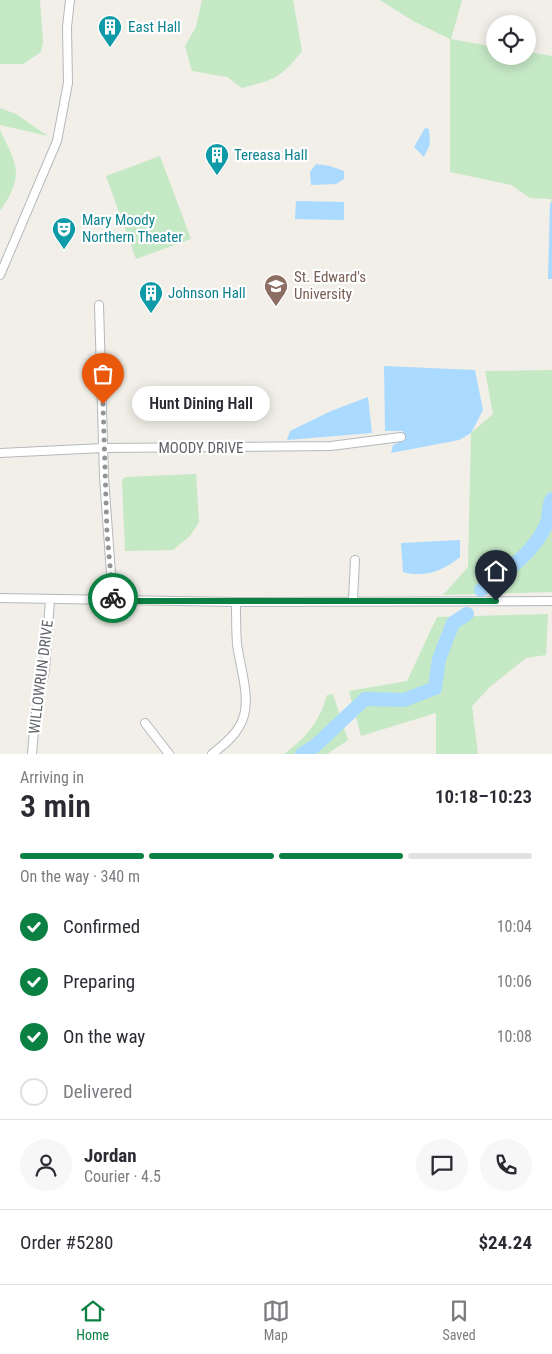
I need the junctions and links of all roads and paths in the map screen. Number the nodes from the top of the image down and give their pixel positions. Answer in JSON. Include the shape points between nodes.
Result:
{"nodes":[{"id":1,"x":70,"y":0,"type":"edge"},
{"id":2,"x":0,"y":275,"type":"edge"},
{"id":3,"x":99,"y":305,"type":"dead end"},
{"id":4,"x":401,"y":437,"type":"dead end"},
{"id":5,"x":104,"y":448,"type":"junction"},
{"id":6,"x":0,"y":453,"type":"edge"},
{"id":7,"x":355,"y":560,"type":"dead end"},
{"id":8,"x":0,"y":598,"type":"edge"},
{"id":9,"x":50,"y":600,"type":"junction"},
{"id":10,"x":353,"y":600,"type":"junction"},
{"id":11,"x":113,"y":601,"type":"junction"},
{"id":12,"x":552,"y":601,"type":"edge"},
{"id":13,"x":236,"y":602,"type":"junction"},
{"id":14,"x":145,"y":723,"type":"dead end"},
{"id":15,"x":32,"y":754,"type":"edge"},
{"id":16,"x":169,"y":754,"type":"edge"},
{"id":17,"x":212,"y":754,"type":"edge"}],
"edges":[{"from":1,"to":2,"type":"street","via":[[68,83],[57,141]]},
{"from":3,"to":5,"type":"street"},
{"from":4,"to":5,"type":"street","name":"MOODY DRIVE","via":[[331,446]]},
{"from":5,"to":6,"type":"street","name":"MOODY DRIVE"},
{"from":5,"to":11,"type":"street"},
{"from":7,"to":10,"type":"street"},
{"from":8,"to":9,"type":"street"},
{"from":9,"to":11,"type":"street"},
{"from":9,"to":15,"type":"street","name":"WILLOWRUN DRIVE","via":[[45,669]]},
{"from":10,"to":12,"type":"street"},
{"from":10,"to":13,"type":"street"},
{"from":11,"to":13,"type":"street"},
{"from":13,"to":17,"type":"street","via":[[245,711],[240,727]]},
{"from":14,"to":16,"type":"street"}]}
